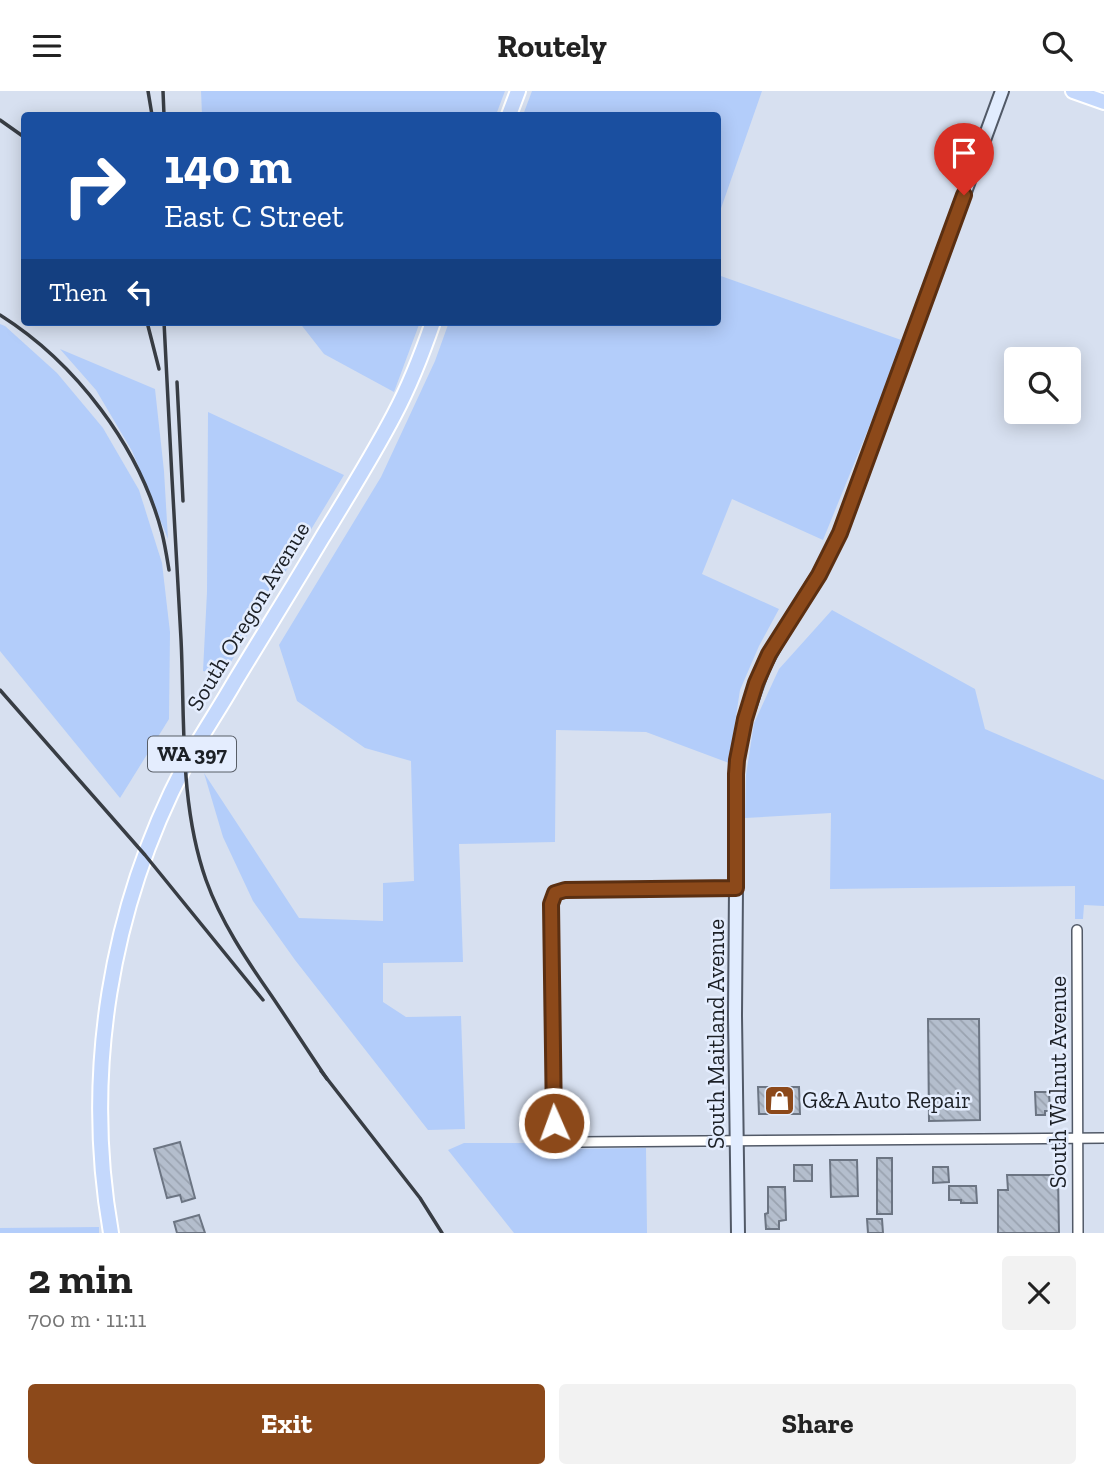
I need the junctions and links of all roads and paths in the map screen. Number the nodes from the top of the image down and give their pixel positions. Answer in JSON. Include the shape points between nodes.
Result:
{"nodes":[{"id":1,"x":518,"y":91,"type":"edge"},
{"id":2,"x":1002,"y":91,"type":"edge"},
{"id":3,"x":1073,"y":91,"type":"edge"},
{"id":4,"x":1104,"y":102,"type":"edge"},
{"id":5,"x":510,"y":112,"type":"edge"},
{"id":6,"x":431,"y":326,"type":"edge"},
{"id":7,"x":736,"y":888,"type":"junction"},
{"id":8,"x":1077,"y":930,"type":"dead end"},
{"id":9,"x":1077,"y":1138,"type":"junction"},
{"id":10,"x":1104,"y":1138,"type":"edge"},
{"id":11,"x":737,"y":1141,"type":"junction"},
{"id":12,"x":111,"y":1233,"type":"edge"},
{"id":13,"x":738,"y":1233,"type":"edge"},
{"id":14,"x":1078,"y":1233,"type":"edge"}],
"edges":[{"from":1,"to":5,"type":"main road"},
{"from":2,"to":7,"type":"street","name":"South Maitland Avenue","via":[[840,533],[756,683],[737,760]]},
{"from":3,"to":4,"type":"main road"},
{"from":6,"to":12,"type":"main road","name":"South Oregon Avenue","number":"WA 397","via":[[380,441],[186,765],[137,876],[113,966],[102,1044],[100,1128]]},
{"from":7,"to":11,"type":"street","name":"South Maitland Avenue"},
{"from":7,"to":11,"type":"street","via":[[555,893],[551,904],[551,1001],[558,1133],[579,1142]]},
{"from":8,"to":9,"type":"street","name":"South Walnut Avenue"},
{"from":9,"to":10,"type":"street"},
{"from":9,"to":11,"type":"street"},
{"from":9,"to":14,"type":"street","name":"South Walnut Avenue"},
{"from":11,"to":13,"type":"street","name":"South Maitland Avenue"}]}
